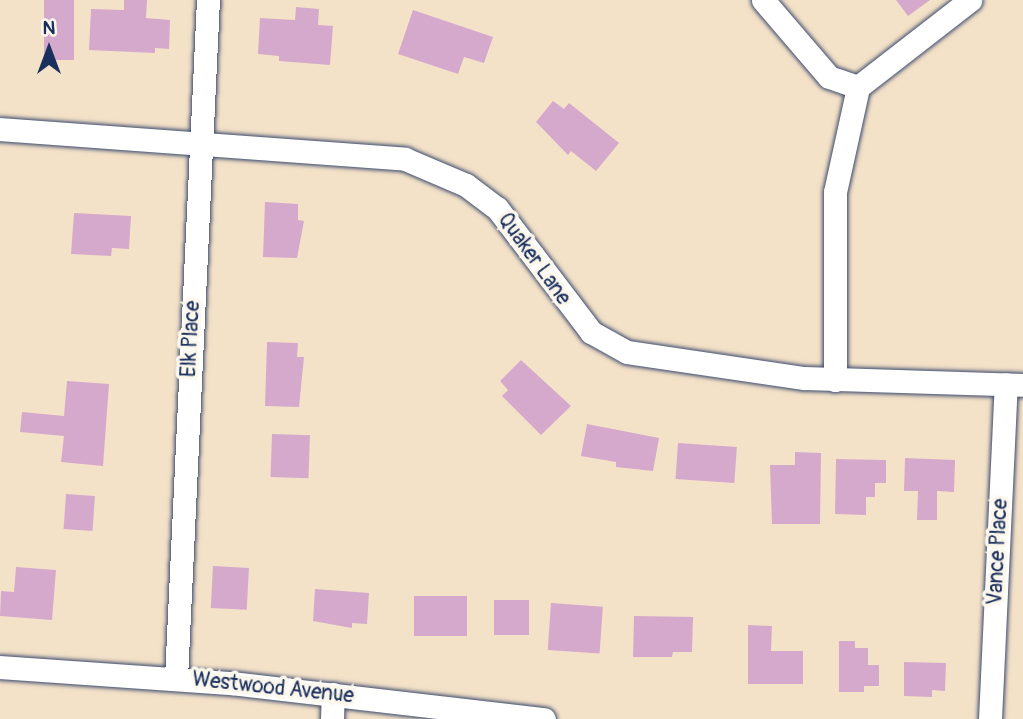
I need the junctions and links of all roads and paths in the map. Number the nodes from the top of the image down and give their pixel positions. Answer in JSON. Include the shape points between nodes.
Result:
{"nodes":[{"id":1,"x":208,"y":0,"type":"edge"},
{"id":2,"x":763,"y":0,"type":"edge"},
{"id":3,"x":970,"y":0,"type":"edge"},
{"id":4,"x":858,"y":87,"type":"junction"},
{"id":5,"x":0,"y":129,"type":"edge"},
{"id":6,"x":200,"y":141,"type":"junction"},
{"id":7,"x":835,"y":380,"type":"junction"},
{"id":8,"x":1015,"y":385,"type":"edge"},
{"id":9,"x":0,"y":667,"type":"edge"},
{"id":10,"x":176,"y":678,"type":"junction"},
{"id":11,"x":333,"y":694,"type":"junction"},
{"id":12,"x":332,"y":719,"type":"edge"},
{"id":13,"x":544,"y":719,"type":"edge"},
{"id":14,"x":990,"y":719,"type":"edge"}],
"edges":[{"from":1,"to":6,"type":"street","name":"Elk Place"},
{"from":2,"to":4,"type":"street","via":[[829,77]]},
{"from":3,"to":4,"type":"street"},
{"from":4,"to":7,"type":"street","via":[[835,191]]},
{"from":5,"to":6,"type":"street","name":"Quaker Lane"},
{"from":6,"to":7,"type":"street","name":"Quaker Lane","via":[[405,159],[435,169],[497,208],[591,332],[627,352]]},
{"from":6,"to":10,"type":"street","name":"Elk Place"},
{"from":7,"to":8,"type":"street","name":"Quaker Lane"},
{"from":8,"to":14,"type":"street","name":"Vance Place"},
{"from":9,"to":10,"type":"street","name":"Westwood Avenue"},
{"from":10,"to":11,"type":"street","name":"Westwood Avenue"},
{"from":11,"to":12,"type":"street"},
{"from":11,"to":13,"type":"street","name":"Westwood Avenue"}]}
